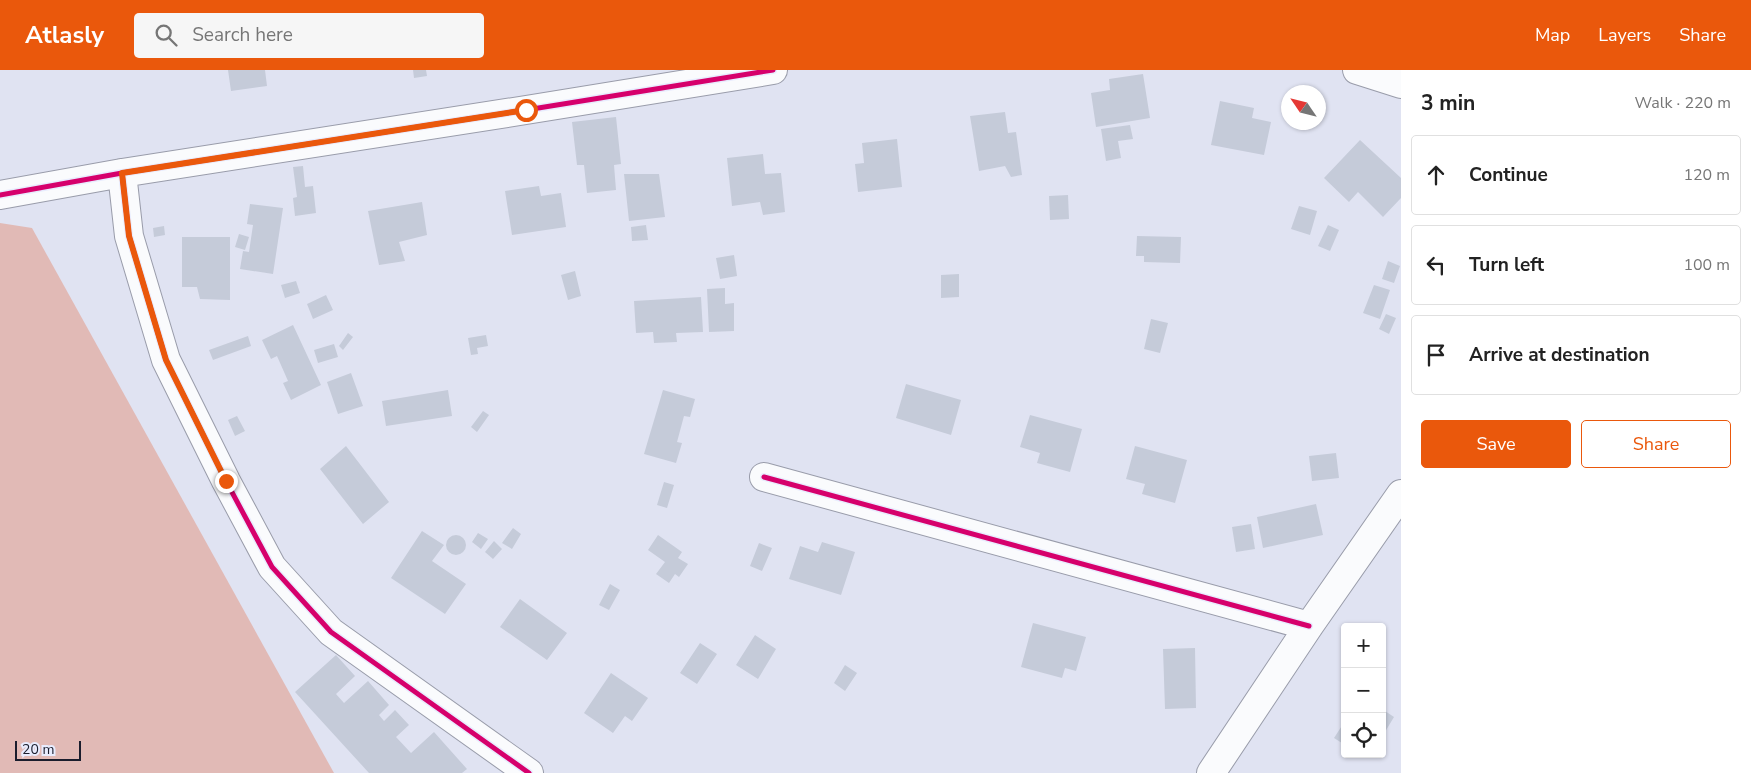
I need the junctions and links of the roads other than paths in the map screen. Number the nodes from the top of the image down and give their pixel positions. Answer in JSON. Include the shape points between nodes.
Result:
{"nodes":[{"id":1,"x":773,"y":70,"type":"edge"},
{"id":2,"x":1357,"y":70,"type":"edge"},
{"id":3,"x":1401,"y":84,"type":"edge"},
{"id":4,"x":122,"y":173,"type":"junction"},
{"id":5,"x":0,"y":195,"type":"edge"},
{"id":6,"x":764,"y":477,"type":"dead end"},
{"id":7,"x":1401,"y":494,"type":"edge"},
{"id":8,"x":1309,"y":626,"type":"junction"},
{"id":9,"x":528,"y":773,"type":"edge"},
{"id":10,"x":1211,"y":773,"type":"edge"}],
"edges":[{"from":1,"to":4,"type":"street"},
{"from":2,"to":3,"type":"street"},
{"from":4,"to":5,"type":"street"},
{"from":4,"to":9,"type":"street","via":[[129,236],[166,360],[272,567],[331,632]]},
{"from":6,"to":8,"type":"street"},
{"from":7,"to":8,"type":"street"},
{"from":8,"to":10,"type":"street"}]}
